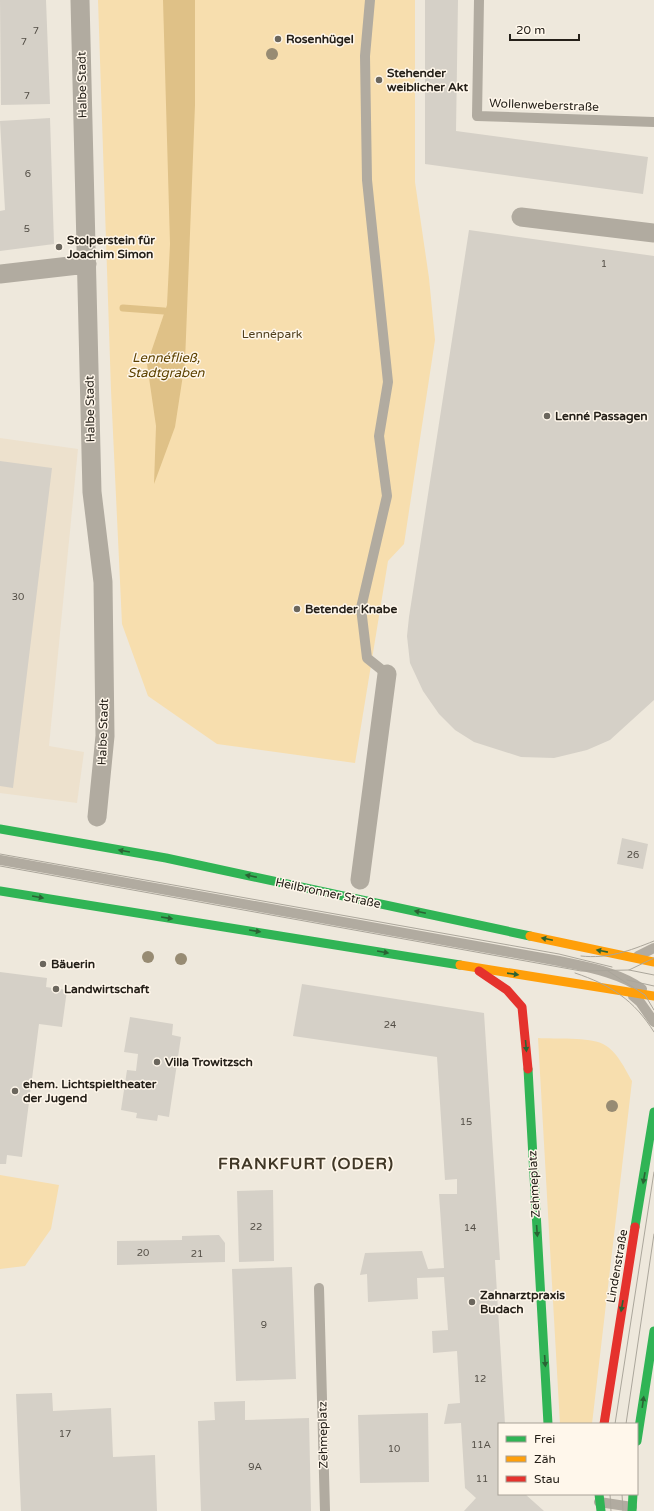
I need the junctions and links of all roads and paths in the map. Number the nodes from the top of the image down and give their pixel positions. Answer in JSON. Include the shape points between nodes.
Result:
{"nodes":[{"id":1,"x":80,"y":0,"type":"edge"},
{"id":2,"x":370,"y":0,"type":"edge"},
{"id":3,"x":479,"y":0,"type":"edge"},
{"id":4,"x":654,"y":122,"type":"edge"},
{"id":5,"x":521,"y":217,"type":"dead end"},
{"id":6,"x":654,"y":233,"type":"edge"},
{"id":7,"x":87,"y":264,"type":"junction"},
{"id":8,"x":0,"y":274,"type":"edge"},
{"id":9,"x":388,"y":674,"type":"joint"},
{"id":10,"x":97,"y":817,"type":"dead end"},
{"id":11,"x":0,"y":829,"type":"edge"},
{"id":12,"x":0,"y":860,"type":"edge"},
{"id":13,"x":360,"y":880,"type":"dead end"},
{"id":14,"x":0,"y":891,"type":"edge"},
{"id":15,"x":654,"y":948,"type":"edge"},
{"id":16,"x":636,"y":958,"type":"junction"},
{"id":17,"x":559,"y":961,"type":"junction"},
{"id":18,"x":654,"y":962,"type":"edge"},
{"id":19,"x":474,"y":968,"type":"junction"},
{"id":20,"x":627,"y":991,"type":"junction"},
{"id":21,"x":652,"y":998,"type":"edge"},
{"id":22,"x":654,"y":1022,"type":"edge"},
{"id":23,"x":654,"y":1112,"type":"edge"},
{"id":24,"x":319,"y":1288,"type":"dead end"},
{"id":25,"x":654,"y":1332,"type":"edge"},
{"id":26,"x":548,"y":1423,"type":"edge"},
{"id":27,"x":604,"y":1423,"type":"edge"},
{"id":28,"x":638,"y":1435,"type":"edge"},
{"id":29,"x":633,"y":1495,"type":"edge"},
{"id":30,"x":597,"y":1500,"type":"edge"},
{"id":31,"x":632,"y":1509,"type":"edge"},
{"id":32,"x":325,"y":1511,"type":"edge"}],
"edges":[{"from":1,"to":7,"type":"street","name":"Halbe Stadt"},
{"from":2,"to":9,"type":"lane","via":[[365,56],[367,180],[388,382],[380,436],[387,496],[361,608],[367,658]]},
{"from":3,"to":4,"type":"lane","name":"Wollenweberstraße","via":[[477,116]]},
{"from":5,"to":6,"type":"street"},
{"from":7,"to":8,"type":"street"},
{"from":7,"to":10,"type":"street","name":"Halbe Stadt","via":[[92,492],[103,597],[105,736]]},
{"from":9,"to":13,"type":"street","name":"Heilbronner Straße"},
{"from":16,"to":11,"type":"street","name":"Heilbronner Straße","one_way":true,"via":[[166,858]]},
{"from":12,"to":17,"type":"lane"},
{"from":14,"to":19,"type":"street","one_way":true},
{"from":15,"to":16,"type":"lane"},
{"from":16,"to":17,"type":"lane","via":[[593,963]]},
{"from":16,"to":18,"type":"street","name":"Heilbronner Straße"},
{"from":17,"to":20,"type":"lane","via":[[587,971]]},
{"from":17,"to":21,"type":"lane","via":[[632,982]]},
{"from":19,"to":20,"type":"street","one_way":true},
{"from":19,"to":26,"type":"street","name":"Zehmeplatz","one_way":true,"via":[[507,990],[522,1007],[528,1071]]},
{"from":20,"to":21,"type":"street"},
{"from":20,"to":22,"type":"lane","via":[[640,1002]]},
{"from":23,"to":27,"type":"street","name":"Lindenstraße","one_way":true},
{"from":24,"to":32,"type":"lane","name":"Zehmeplatz"},
{"from":28,"to":25,"type":"street","one_way":true},
{"from":29,"to":31,"type":"street"},
{"from":30,"to":31,"type":"lane"}]}
